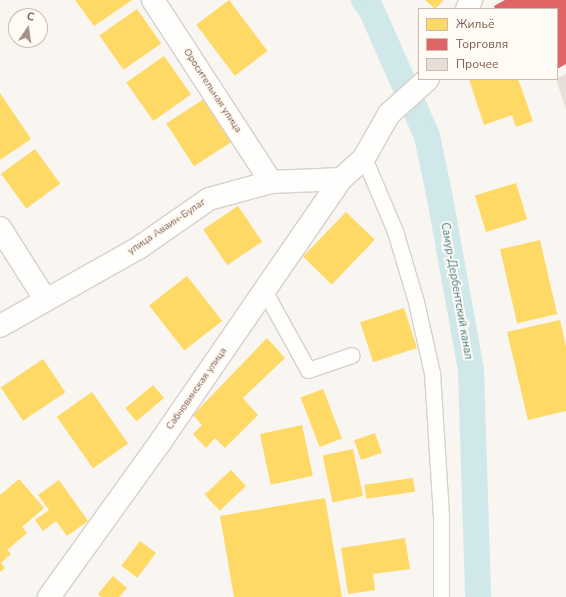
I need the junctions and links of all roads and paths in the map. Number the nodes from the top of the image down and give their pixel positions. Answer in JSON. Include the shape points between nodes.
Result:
{"nodes":[{"id":1,"x":153,"y":0,"type":"edge"},
{"id":2,"x":427,"y":80,"type":"edge"},
{"id":3,"x":364,"y":158,"type":"junction"},
{"id":4,"x":341,"y":179,"type":"junction"},
{"id":5,"x":271,"y":182,"type":"junction"},
{"id":6,"x":0,"y":228,"type":"edge"},
{"id":7,"x":265,"y":292,"type":"junction"},
{"id":8,"x":46,"y":299,"type":"junction"},
{"id":9,"x":0,"y":326,"type":"edge"},
{"id":10,"x":352,"y":355,"type":"dead end"},
{"id":11,"x":49,"y":597,"type":"edge"},
{"id":12,"x":441,"y":597,"type":"edge"}],
"edges":[{"from":1,"to":5,"type":"street","name":"Оросительная улица"},
{"from":2,"to":3,"type":"street","via":[[389,114]]},
{"from":3,"to":4,"type":"street"},
{"from":3,"to":12,"type":"lane","via":[[395,231],[416,302],[432,373],[441,517]]},
{"from":4,"to":5,"type":"street","name":"улица Аваин-Булаг"},
{"from":4,"to":7,"type":"street","name":"Сабновинская улица"},
{"from":5,"to":8,"type":"street","name":"улица Аваин-Булаг","via":[[209,199],[140,247]]},
{"from":6,"to":8,"type":"street"},
{"from":7,"to":10,"type":"lane","via":[[308,370]]},
{"from":7,"to":11,"type":"street","name":"Сабновинская улица"},
{"from":8,"to":9,"type":"street","name":"улица Аваин-Булаг"}]}
